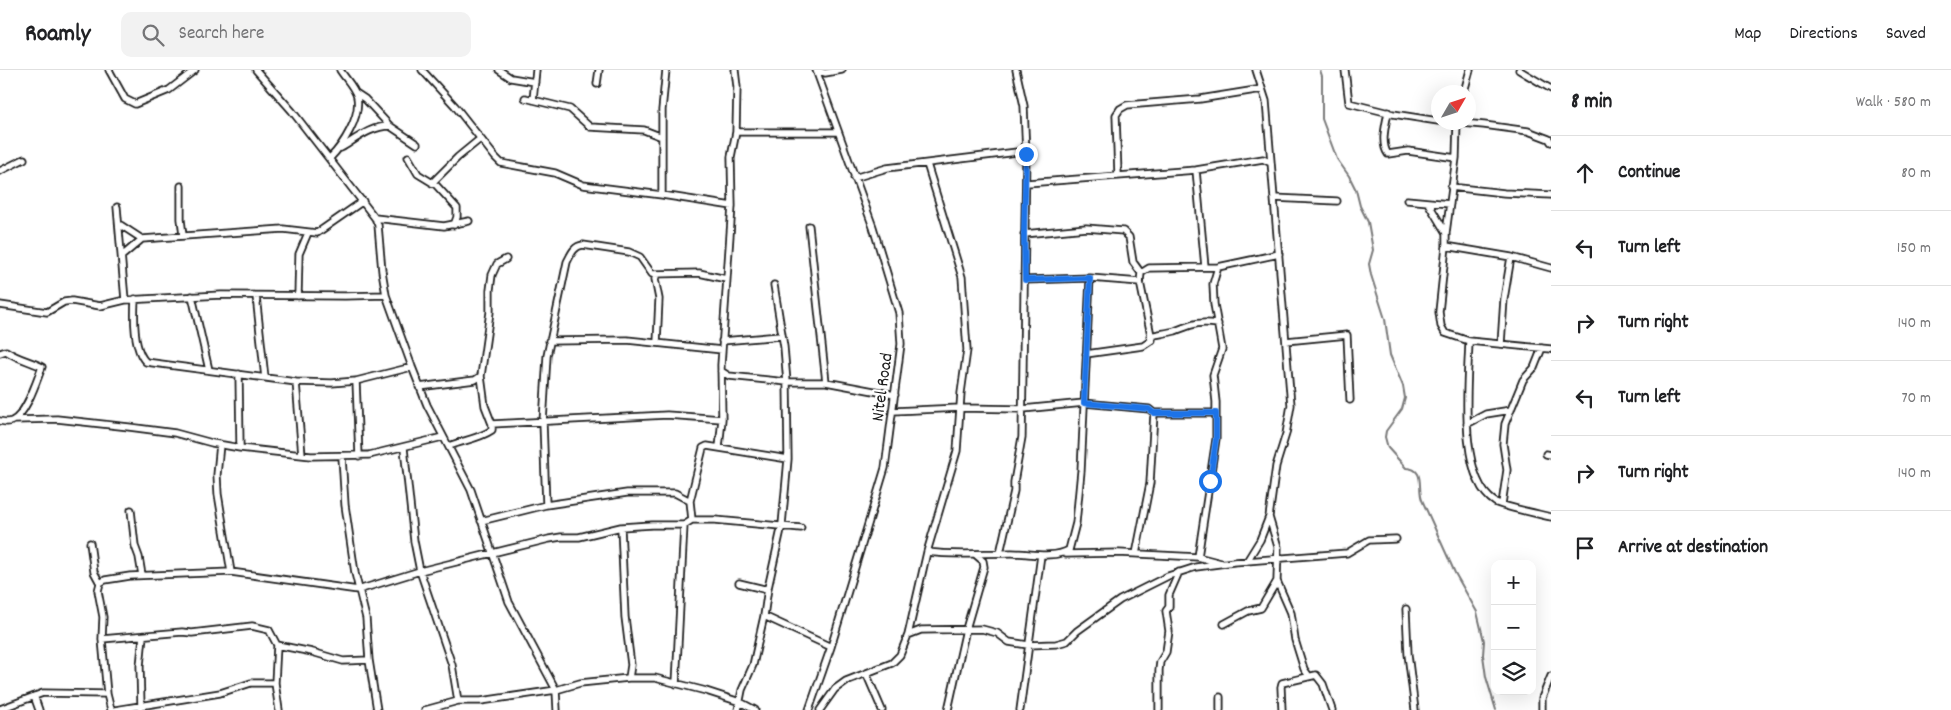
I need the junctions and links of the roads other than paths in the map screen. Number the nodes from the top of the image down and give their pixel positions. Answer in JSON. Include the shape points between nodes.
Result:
{"nodes":[{"id":1,"x":109,"y":70,"type":"edge"},
{"id":2,"x":195,"y":70,"type":"edge"},
{"id":3,"x":256,"y":70,"type":"edge"},
{"id":4,"x":340,"y":70,"type":"edge"},
{"id":5,"x":499,"y":70,"type":"edge"},
{"id":6,"x":536,"y":70,"type":"edge"},
{"id":7,"x":599,"y":70,"type":"edge"},
{"id":8,"x":666,"y":70,"type":"edge"},
{"id":9,"x":735,"y":70,"type":"edge"},
{"id":10,"x":816,"y":70,"type":"edge"},
{"id":11,"x":842,"y":70,"type":"edge"},
{"id":12,"x":1016,"y":70,"type":"edge"},
{"id":13,"x":1256,"y":70,"type":"edge"},
{"id":14,"x":1345,"y":70,"type":"edge"},
{"id":15,"x":1470,"y":70,"type":"edge"},
{"id":16,"x":1519,"y":70,"type":"edge"},
{"id":17,"x":426,"y":71,"type":"edge"},
{"id":18,"x":535,"y":82,"type":"junction"},
{"id":19,"x":598,"y":84,"type":"dead end"},
{"id":20,"x":1466,"y":85,"type":"edge"},
{"id":21,"x":1262,"y":88,"type":"junction"},
{"id":22,"x":1551,"y":88,"type":"edge"},
{"id":23,"x":356,"y":93,"type":"junction"},
{"id":24,"x":524,"y":98,"type":"dead end"},
{"id":25,"x":533,"y":100,"type":"junction"},
{"id":26,"x":1388,"y":112,"type":"junction"},
{"id":27,"x":1431,"y":120,"type":"edge"},
{"id":28,"x":1476,"y":124,"type":"edge"},
{"id":29,"x":390,"y":126,"type":"junction"},
{"id":30,"x":1454,"y":130,"type":"edge"},
{"id":31,"x":736,"y":132,"type":"junction"},
{"id":32,"x":837,"y":132,"type":"junction"},
{"id":33,"x":662,"y":138,"type":"junction"},
{"id":34,"x":480,"y":139,"type":"junction"},
{"id":35,"x":1551,"y":142,"type":"edge"},
{"id":36,"x":417,"y":144,"type":"dead end"},
{"id":37,"x":1026,"y":145,"type":"junction"},
{"id":38,"x":339,"y":150,"type":"junction"},
{"id":39,"x":1017,"y":152,"type":"junction"},
{"id":40,"x":1026,"y":154,"type":"junction"},
{"id":41,"x":408,"y":157,"type":"dead end"},
{"id":42,"x":330,"y":158,"type":"junction"},
{"id":43,"x":1456,"y":158,"type":"junction"},
{"id":44,"x":24,"y":159,"type":"dead end"},
{"id":45,"x":1270,"y":163,"type":"junction"},
{"id":46,"x":927,"y":164,"type":"junction"},
{"id":47,"x":1196,"y":170,"type":"junction"},
{"id":48,"x":0,"y":171,"type":"edge"},
{"id":49,"x":1118,"y":175,"type":"junction"},
{"id":50,"x":854,"y":178,"type":"junction"},
{"id":51,"x":432,"y":183,"type":"junction"},
{"id":52,"x":1027,"y":183,"type":"junction"},
{"id":53,"x":181,"y":186,"type":"dead end"},
{"id":54,"x":1451,"y":187,"type":"junction"},
{"id":55,"x":662,"y":195,"type":"junction"},
{"id":56,"x":1551,"y":195,"type":"edge"},
{"id":57,"x":1274,"y":198,"type":"junction"},
{"id":58,"x":1407,"y":200,"type":"dead end"},
{"id":59,"x":1337,"y":201,"type":"dead end"},
{"id":60,"x":363,"y":202,"type":"junction"},
{"id":61,"x":1428,"y":203,"type":"junction"},
{"id":62,"x":1450,"y":204,"type":"junction"},
{"id":63,"x":732,"y":206,"type":"junction"},
{"id":64,"x":117,"y":208,"type":"dead end"},
{"id":65,"x":375,"y":218,"type":"junction"},
{"id":66,"x":469,"y":221,"type":"dead end"},
{"id":67,"x":119,"y":224,"type":"junction"},
{"id":68,"x":454,"y":225,"type":"junction"},
{"id":69,"x":809,"y":226,"type":"dead end"},
{"id":70,"x":1446,"y":232,"type":"junction"},
{"id":71,"x":308,"y":233,"type":"junction"},
{"id":72,"x":1024,"y":234,"type":"junction"},
{"id":73,"x":183,"y":236,"type":"junction"},
{"id":74,"x":142,"y":239,"type":"junction"},
{"id":75,"x":1446,"y":246,"type":"junction"},
{"id":76,"x":1279,"y":254,"type":"junction"},
{"id":77,"x":122,"y":256,"type":"junction"},
{"id":78,"x":1511,"y":257,"type":"junction"},
{"id":79,"x":506,"y":259,"type":"dead end"},
{"id":80,"x":1205,"y":267,"type":"junction"},
{"id":81,"x":1218,"y":267,"type":"junction"},
{"id":82,"x":1551,"y":268,"type":"edge"},
{"id":83,"x":1141,"y":273,"type":"junction"},
{"id":84,"x":657,"y":274,"type":"junction"},
{"id":85,"x":1090,"y":278,"type":"junction"},
{"id":86,"x":726,"y":279,"type":"junction"},
{"id":87,"x":1025,"y":280,"type":"junction"},
{"id":88,"x":1140,"y":282,"type":"junction"},
{"id":89,"x":774,"y":285,"type":"dead end"},
{"id":90,"x":386,"y":295,"type":"junction"},
{"id":91,"x":192,"y":296,"type":"junction"},
{"id":92,"x":256,"y":296,"type":"junction"},
{"id":93,"x":298,"y":296,"type":"junction"},
{"id":94,"x":135,"y":299,"type":"junction"},
{"id":95,"x":126,"y":300,"type":"junction"},
{"id":96,"x":0,"y":305,"type":"edge"},
{"id":97,"x":1218,"y":324,"type":"junction"},
{"id":98,"x":781,"y":336,"type":"junction"},
{"id":99,"x":1150,"y":336,"type":"junction"},
{"id":100,"x":548,"y":341,"type":"junction"},
{"id":101,"x":1286,"y":341,"type":"junction"},
{"id":102,"x":1469,"y":341,"type":"junction"},
{"id":103,"x":722,"y":342,"type":"junction"},
{"id":104,"x":656,"y":343,"type":"junction"},
{"id":105,"x":1501,"y":344,"type":"junction"},
{"id":106,"x":1542,"y":348,"type":"junction"},
{"id":107,"x":1551,"y":349,"type":"edge"},
{"id":108,"x":722,"y":350,"type":"junction"},
{"id":109,"x":0,"y":353,"type":"edge"},
{"id":110,"x":1086,"y":354,"type":"junction"},
{"id":111,"x":412,"y":367,"type":"junction"},
{"id":112,"x":209,"y":370,"type":"junction"},
{"id":113,"x":721,"y":371,"type":"junction"},
{"id":114,"x":239,"y":374,"type":"junction"},
{"id":115,"x":481,"y":376,"type":"junction"},
{"id":116,"x":266,"y":378,"type":"junction"},
{"id":117,"x":356,"y":381,"type":"junction"},
{"id":118,"x":296,"y":382,"type":"junction"},
{"id":119,"x":787,"y":382,"type":"junction"},
{"id":120,"x":826,"y":382,"type":"junction"},
{"id":121,"x":419,"y":387,"type":"junction"},
{"id":122,"x":895,"y":396,"type":"junction"},
{"id":123,"x":1350,"y":400,"type":"dead end"},
{"id":124,"x":1084,"y":403,"type":"junction"},
{"id":125,"x":960,"y":408,"type":"junction"},
{"id":126,"x":1023,"y":409,"type":"junction"},
{"id":127,"x":1511,"y":410,"type":"junction"},
{"id":128,"x":892,"y":411,"type":"junction"},
{"id":129,"x":1154,"y":413,"type":"junction"},
{"id":130,"x":1216,"y":413,"type":"junction"},
{"id":131,"x":722,"y":418,"type":"junction"},
{"id":132,"x":14,"y":420,"type":"junction"},
{"id":133,"x":0,"y":421,"type":"edge"},
{"id":134,"x":543,"y":422,"type":"junction"},
{"id":135,"x":492,"y":424,"type":"junction"},
{"id":136,"x":1467,"y":424,"type":"junction"},
{"id":137,"x":443,"y":437,"type":"junction"},
{"id":138,"x":220,"y":444,"type":"junction"},
{"id":139,"x":449,"y":446,"type":"junction"},
{"id":140,"x":240,"y":448,"type":"junction"},
{"id":141,"x":404,"y":448,"type":"junction"},
{"id":142,"x":719,"y":448,"type":"junction"},
{"id":143,"x":302,"y":455,"type":"junction"},
{"id":144,"x":342,"y":456,"type":"junction"},
{"id":145,"x":359,"y":456,"type":"junction"},
{"id":146,"x":788,"y":458,"type":"junction"},
{"id":147,"x":690,"y":501,"type":"junction"},
{"id":148,"x":1502,"y":504,"type":"junction"},
{"id":149,"x":546,"y":505,"type":"junction"},
{"id":150,"x":130,"y":510,"type":"dead end"},
{"id":151,"x":1269,"y":517,"type":"junction"},
{"id":152,"x":1551,"y":517,"type":"edge"},
{"id":153,"x":692,"y":520,"type":"junction"},
{"id":154,"x":481,"y":521,"type":"junction"},
{"id":155,"x":684,"y":525,"type":"junction"},
{"id":156,"x":782,"y":525,"type":"junction"},
{"id":157,"x":621,"y":528,"type":"junction"},
{"id":158,"x":801,"y":528,"type":"dead end"},
{"id":159,"x":1396,"y":538,"type":"dead end"},
{"id":160,"x":90,"y":544,"type":"dead end"},
{"id":161,"x":927,"y":552,"type":"junction"},
{"id":162,"x":1000,"y":553,"type":"junction"},
{"id":163,"x":492,"y":554,"type":"junction"},
{"id":164,"x":1061,"y":554,"type":"junction"},
{"id":165,"x":1136,"y":554,"type":"junction"},
{"id":166,"x":976,"y":555,"type":"junction"},
{"id":167,"x":1041,"y":555,"type":"junction"},
{"id":168,"x":1198,"y":557,"type":"junction"},
{"id":169,"x":1278,"y":558,"type":"junction"},
{"id":170,"x":1247,"y":561,"type":"junction"},
{"id":171,"x":1223,"y":564,"type":"junction"},
{"id":172,"x":420,"y":571,"type":"junction"},
{"id":173,"x":231,"y":572,"type":"junction"},
{"id":174,"x":1179,"y":572,"type":"junction"},
{"id":175,"x":142,"y":575,"type":"junction"},
{"id":176,"x":1277,"y":581,"type":"junction"},
{"id":177,"x":739,"y":583,"type":"dead end"},
{"id":178,"x":100,"y":584,"type":"junction"},
{"id":179,"x":768,"y":588,"type":"junction"},
{"id":180,"x":358,"y":590,"type":"junction"},
{"id":181,"x":1406,"y":609,"type":"dead end"},
{"id":182,"x":764,"y":616,"type":"junction"},
{"id":183,"x":1224,"y":624,"type":"dead end"},
{"id":184,"x":966,"y":629,"type":"junction"},
{"id":185,"x":908,"y":635,"type":"junction"},
{"id":186,"x":143,"y":636,"type":"junction"},
{"id":187,"x":102,"y":639,"type":"junction"},
{"id":188,"x":277,"y":645,"type":"junction"},
{"id":189,"x":1028,"y":645,"type":"junction"},
{"id":190,"x":831,"y":647,"type":"junction"},
{"id":191,"x":369,"y":660,"type":"junction"},
{"id":192,"x":866,"y":673,"type":"junction"},
{"id":193,"x":1309,"y":676,"type":"junction"},
{"id":194,"x":1551,"y":676,"type":"edge"},
{"id":195,"x":629,"y":678,"type":"junction"},
{"id":196,"x":275,"y":683,"type":"junction"},
{"id":197,"x":676,"y":684,"type":"junction"},
{"id":198,"x":556,"y":690,"type":"junction"},
{"id":199,"x":107,"y":694,"type":"junction"},
{"id":200,"x":34,"y":696,"type":"junction"},
{"id":201,"x":1220,"y":697,"type":"dead end"},
{"id":202,"x":458,"y":701,"type":"junction"},
{"id":203,"x":740,"y":702,"type":"junction"},
{"id":204,"x":141,"y":707,"type":"junction"},
{"id":205,"x":0,"y":709,"type":"edge"},
{"id":206,"x":434,"y":709,"type":"edge"},
{"id":207,"x":39,"y":710,"type":"edge"},
{"id":208,"x":111,"y":710,"type":"edge"},
{"id":209,"x":115,"y":710,"type":"edge"},
{"id":210,"x":279,"y":710,"type":"edge"},
{"id":211,"x":377,"y":710,"type":"edge"},
{"id":212,"x":425,"y":710,"type":"edge"},
{"id":213,"x":557,"y":710,"type":"edge"},
{"id":214,"x":738,"y":710,"type":"edge"},
{"id":215,"x":755,"y":710,"type":"edge"},
{"id":216,"x":809,"y":710,"type":"edge"},
{"id":217,"x":820,"y":710,"type":"edge"},
{"id":218,"x":882,"y":710,"type":"edge"},
{"id":219,"x":948,"y":710,"type":"edge"},
{"id":220,"x":1020,"y":710,"type":"edge"},
{"id":221,"x":1159,"y":710,"type":"edge"},
{"id":222,"x":1220,"y":710,"type":"edge"},
{"id":223,"x":1282,"y":710,"type":"edge"},
{"id":224,"x":1332,"y":710,"type":"edge"},
{"id":225,"x":1415,"y":710,"type":"edge"},
{"id":226,"x":1542,"y":710,"type":"edge"}],
"edges":[{"from":1,"to":2,"type":"street","via":[[125,99],[135,104],[169,90]]},
{"from":3,"to":42,"type":"street"},
{"from":4,"to":23,"type":"street"},
{"from":5,"to":18,"type":"street","via":[[511,78]]},
{"from":6,"to":18,"type":"street"},
{"from":7,"to":19,"type":"street"},
{"from":8,"to":33,"type":"street"},
{"from":9,"to":31,"type":"street"},
{"from":10,"to":11,"type":"street","via":[[825,73]]},
{"from":10,"to":32,"type":"street","name":"Nitel Road"},
{"from":12,"to":37,"type":"street","via":[[1024,106]]},
{"from":13,"to":21,"type":"street"},
{"from":14,"to":26,"type":"street","via":[[1349,102]]},
{"from":15,"to":20,"type":"street"},
{"from":16,"to":22,"type":"street"},
{"from":17,"to":34,"type":"street"},
{"from":18,"to":25,"type":"street"},
{"from":21,"to":45,"type":"street","via":[[1266,101]]},
{"from":21,"to":49,"type":"street","via":[[1200,99],[1127,105],[1120,109],[1116,114]]},
{"from":23,"to":29,"type":"street"},
{"from":23,"to":38,"type":"street","via":[[358,105],[352,126]]},
{"from":24,"to":25,"type":"street"},
{"from":25,"to":33,"type":"street","via":[[570,109],[590,127],[644,130]]},
{"from":26,"to":27,"type":"street"},
{"from":26,"to":43,"type":"street","via":[[1384,138],[1388,154],[1408,151]]},
{"from":28,"to":35,"type":"street","via":[[1528,131]]},
{"from":29,"to":36,"type":"street"},
{"from":29,"to":38,"type":"street","via":[[370,130]]},
{"from":30,"to":43,"type":"street"},
{"from":31,"to":32,"type":"street"},
{"from":31,"to":63,"type":"street","via":[[731,157]]},
{"from":32,"to":50,"type":"street","name":"Nitel Road"},
{"from":33,"to":55,"type":"street"},
{"from":34,"to":51,"type":"street"},
{"from":34,"to":55,"type":"street","via":[[501,163],[542,170],[583,185]]},
{"from":37,"to":39,"type":"street"},
{"from":37,"to":40,"type":"street"},
{"from":38,"to":42,"type":"street"},
{"from":39,"to":40,"type":"street"},
{"from":39,"to":46,"type":"street"},
{"from":40,"to":52,"type":"street"},
{"from":41,"to":51,"type":"street","via":[[418,174]]},
{"from":42,"to":60,"type":"street"},
{"from":43,"to":54,"type":"street"},
{"from":44,"to":48,"type":"street"},
{"from":45,"to":47,"type":"street","via":[[1263,160]]},
{"from":45,"to":57,"type":"street"},
{"from":46,"to":50,"type":"street","via":[[877,170]]},
{"from":46,"to":125,"type":"street","via":[[962,276],[967,350]]},
{"from":47,"to":49,"type":"street"},
{"from":47,"to":80,"type":"street"},
{"from":49,"to":52,"type":"street"},
{"from":50,"to":122,"type":"street","name":"Nitel Road","via":[[873,228],[898,313],[901,344]]},
{"from":51,"to":68,"type":"street","via":[[457,208]]},
{"from":52,"to":72,"type":"street"},
{"from":53,"to":73,"type":"street"},
{"from":54,"to":56,"type":"street"},
{"from":54,"to":62,"type":"street"},
{"from":55,"to":63,"type":"street"},
{"from":57,"to":59,"type":"street"},
{"from":57,"to":76,"type":"street"},
{"from":58,"to":61,"type":"street"},
{"from":60,"to":65,"type":"street"},
{"from":60,"to":71,"type":"street","via":[[320,232]]},
{"from":61,"to":62,"type":"street"},
{"from":61,"to":70,"type":"street"},
{"from":62,"to":70,"type":"street"},
{"from":63,"to":86,"type":"street"},
{"from":64,"to":67,"type":"street"},
{"from":65,"to":68,"type":"street","via":[[430,226]]},
{"from":65,"to":90,"type":"street"},
{"from":66,"to":68,"type":"street"},
{"from":67,"to":74,"type":"street"},
{"from":67,"to":77,"type":"street"},
{"from":69,"to":120,"type":"street"},
{"from":70,"to":75,"type":"street"},
{"from":71,"to":73,"type":"street","via":[[283,229]]},
{"from":71,"to":93,"type":"street","via":[[299,254]]},
{"from":72,"to":83,"type":"street","via":[[1086,228],[1123,231],[1129,237],[1133,262]]},
{"from":72,"to":87,"type":"street"},
{"from":73,"to":74,"type":"street"},
{"from":74,"to":77,"type":"street"},
{"from":75,"to":78,"type":"street"},
{"from":75,"to":102,"type":"street","via":[[1440,326],[1445,333]]},
{"from":76,"to":81,"type":"street"},
{"from":76,"to":101,"type":"street"},
{"from":77,"to":95,"type":"street"},
{"from":78,"to":82,"type":"street"},
{"from":78,"to":105,"type":"street"},
{"from":79,"to":115,"type":"street","via":[[497,264],[492,275]]},
{"from":80,"to":81,"type":"street"},
{"from":80,"to":83,"type":"street","via":[[1154,268]]},
{"from":81,"to":97,"type":"street","via":[[1214,294]]},
{"from":83,"to":88,"type":"street"},
{"from":84,"to":86,"type":"street","via":[[699,272]]},
{"from":84,"to":100,"type":"street","via":[[652,274],[640,257],[629,252],[578,246],[567,262]]},
{"from":84,"to":104,"type":"street"},
{"from":85,"to":87,"type":"street"},
{"from":85,"to":88,"type":"street"},
{"from":85,"to":110,"type":"street"},
{"from":86,"to":103,"type":"street"},
{"from":87,"to":126,"type":"street"},
{"from":88,"to":99,"type":"street"},
{"from":89,"to":98,"type":"street"},
{"from":90,"to":93,"type":"street"},
{"from":90,"to":111,"type":"street"},
{"from":91,"to":92,"type":"street"},
{"from":91,"to":94,"type":"street"},
{"from":91,"to":112,"type":"street"},
{"from":92,"to":93,"type":"street"},
{"from":92,"to":116,"type":"street"},
{"from":94,"to":95,"type":"street"},
{"from":94,"to":112,"type":"street","via":[[134,318],[141,358],[151,364]]},
{"from":95,"to":96,"type":"street","via":[[95,306],[68,301],[47,312]]},
{"from":97,"to":99,"type":"street","via":[[1199,322]]},
{"from":97,"to":130,"type":"street","via":[[1222,349],[1213,375]]},
{"from":98,"to":103,"type":"street"},
{"from":98,"to":119,"type":"street"},
{"from":99,"to":110,"type":"street","via":[[1152,340],[1143,346]]},
{"from":100,"to":104,"type":"street"},
{"from":100,"to":134,"type":"street"},
{"from":101,"to":123,"type":"street","via":[[1347,335]]},
{"from":101,"to":151,"type":"street","via":[[1291,406],[1276,466]]},
{"from":102,"to":105,"type":"street"},
{"from":102,"to":136,"type":"street"},
{"from":103,"to":108,"type":"street"},
{"from":104,"to":108,"type":"street"},
{"from":105,"to":106,"type":"street"},
{"from":106,"to":107,"type":"street"},
{"from":106,"to":127,"type":"street","via":[[1534,368],[1523,380]]},
{"from":108,"to":113,"type":"street"},
{"from":109,"to":132,"type":"street","via":[[6,352],[42,367],[25,406]]},
{"from":110,"to":124,"type":"street"},
{"from":111,"to":117,"type":"street"},
{"from":111,"to":121,"type":"street"},
{"from":112,"to":114,"type":"street"},
{"from":113,"to":119,"type":"street","via":[[729,376]]},
{"from":113,"to":131,"type":"street"},
{"from":114,"to":116,"type":"street"},
{"from":114,"to":140,"type":"street"},
{"from":115,"to":121,"type":"street","via":[[475,380]]},
{"from":115,"to":135,"type":"street","via":[[485,406]]},
{"from":116,"to":118,"type":"street"},
{"from":117,"to":118,"type":"street"},
{"from":117,"to":145,"type":"street"},
{"from":118,"to":143,"type":"street"},
{"from":119,"to":120,"type":"street"},
{"from":119,"to":146,"type":"street"},
{"from":120,"to":122,"type":"street"},
{"from":121,"to":137,"type":"street"},
{"from":122,"to":128,"type":"street","name":"Nitel Road"},
{"from":124,"to":126,"type":"street"},
{"from":124,"to":129,"type":"street","via":[[1149,409]]},
{"from":124,"to":164,"type":"street","via":[[1076,523],[1069,550]]},
{"from":125,"to":126,"type":"street"},
{"from":125,"to":128,"type":"street"},
{"from":125,"to":161,"type":"street","via":[[957,451]]},
{"from":126,"to":162,"type":"street","via":[[1014,491]]},
{"from":127,"to":136,"type":"street","via":[[1486,414]]},
{"from":127,"to":148,"type":"street","via":[[1505,424],[1507,470]]},
{"from":128,"to":190,"type":"street","name":"Nitel Road","via":[[885,468]]},
{"from":129,"to":130,"type":"street"},
{"from":129,"to":165,"type":"street","via":[[1150,483]]},
{"from":130,"to":168,"type":"street","via":[[1216,439]]},
{"from":131,"to":134,"type":"street","via":[[667,415]]},
{"from":131,"to":142,"type":"street"},
{"from":132,"to":133,"type":"street"},
{"from":132,"to":138,"type":"street","via":[[75,421],[175,433]]},
{"from":134,"to":135,"type":"street"},
{"from":134,"to":149,"type":"street"},
{"from":135,"to":139,"type":"street","via":[[490,432]]},
{"from":136,"to":148,"type":"street","via":[[1476,477],[1496,503]]},
{"from":137,"to":139,"type":"street"},
{"from":137,"to":141,"type":"street"},
{"from":138,"to":140,"type":"street"},
{"from":138,"to":173,"type":"street","via":[[218,494]]},
{"from":139,"to":154,"type":"street","via":[[471,490]]},
{"from":140,"to":143,"type":"street"},
{"from":141,"to":145,"type":"street"},
{"from":141,"to":172,"type":"street"},
{"from":142,"to":146,"type":"street"},
{"from":142,"to":147,"type":"street","via":[[702,448]]},
{"from":143,"to":144,"type":"street"},
{"from":144,"to":145,"type":"street"},
{"from":144,"to":180,"type":"street","via":[[345,505]]},
{"from":146,"to":156,"type":"street"},
{"from":147,"to":149,"type":"street","via":[[675,493],[645,492]]},
{"from":147,"to":153,"type":"street"},
{"from":148,"to":152,"type":"street"},
{"from":149,"to":154,"type":"street"},
{"from":150,"to":175,"type":"street"},
{"from":151,"to":169,"type":"street"},
{"from":151,"to":170,"type":"street"},
{"from":153,"to":155,"type":"street"},
{"from":153,"to":156,"type":"street"},
{"from":154,"to":163,"type":"street"},
{"from":155,"to":157,"type":"street"},
{"from":155,"to":197,"type":"street"},
{"from":156,"to":158,"type":"street"},
{"from":156,"to":179,"type":"street"},
{"from":157,"to":163,"type":"street","via":[[578,537],[556,537]]},
{"from":157,"to":195,"type":"street","via":[[631,665]]},
{"from":159,"to":169,"type":"street","via":[[1369,540],[1347,553]]},
{"from":160,"to":178,"type":"street","via":[[94,572]]},
{"from":161,"to":166,"type":"street","via":[[949,556]]},
{"from":161,"to":185,"type":"street"},
{"from":162,"to":166,"type":"street"},
{"from":162,"to":167,"type":"street"},
{"from":163,"to":172,"type":"street"},
{"from":163,"to":198,"type":"street","via":[[509,602]]},
{"from":164,"to":165,"type":"street"},
{"from":164,"to":167,"type":"street"},
{"from":165,"to":168,"type":"street"},
{"from":166,"to":184,"type":"street","via":[[984,567]]},
{"from":167,"to":189,"type":"street"},
{"from":168,"to":171,"type":"street"},
{"from":169,"to":170,"type":"street"},
{"from":169,"to":176,"type":"street"},
{"from":170,"to":171,"type":"street"},
{"from":171,"to":174,"type":"street"},
{"from":172,"to":180,"type":"street"},
{"from":172,"to":202,"type":"street","via":[[452,665]]},
{"from":173,"to":175,"type":"street"},
{"from":173,"to":180,"type":"street"},
{"from":174,"to":189,"type":"street","via":[[1120,600],[1067,641]]},
{"from":174,"to":221,"type":"street","via":[[1168,595],[1169,631],[1166,652],[1160,662]]},
{"from":175,"to":178,"type":"street","via":[[113,578]]},
{"from":176,"to":183,"type":"street","via":[[1261,608]]},
{"from":176,"to":193,"type":"street","via":[[1291,613],[1295,640]]},
{"from":177,"to":179,"type":"street"},
{"from":178,"to":187,"type":"street"},
{"from":179,"to":182,"type":"street"},
{"from":180,"to":191,"type":"street","via":[[366,618]]},
{"from":181,"to":225,"type":"street"},
{"from":182,"to":190,"type":"street"},
{"from":182,"to":203,"type":"street"},
{"from":184,"to":185,"type":"street","via":[[921,630]]},
{"from":184,"to":189,"type":"street","via":[[997,633],[1009,642]]},
{"from":184,"to":219,"type":"street"},
{"from":185,"to":192,"type":"street","via":[[900,655],[892,663]]},
{"from":186,"to":187,"type":"street"},
{"from":186,"to":188,"type":"street","via":[[252,626],[269,630]]},
{"from":186,"to":204,"type":"street"},
{"from":187,"to":199,"type":"street"},
{"from":188,"to":191,"type":"street","via":[[342,661]]},
{"from":188,"to":196,"type":"street"},
{"from":189,"to":220,"type":"street"},
{"from":190,"to":216,"type":"street","name":"Nitel Road"},
{"from":191,"to":211,"type":"street"},
{"from":192,"to":217,"type":"street","via":[[835,689]]},
{"from":192,"to":218,"type":"street"},
{"from":193,"to":223,"type":"street","via":[[1282,683]]},
{"from":193,"to":224,"type":"street","via":[[1316,675],[1321,680]]},
{"from":194,"to":226,"type":"street","via":[[1542,698]]},
{"from":195,"to":197,"type":"street","via":[[655,678]]},
{"from":195,"to":198,"type":"street","via":[[580,683]]},
{"from":196,"to":204,"type":"street","via":[[251,683],[220,693]]},
{"from":196,"to":210,"type":"street"},
{"from":197,"to":203,"type":"street"},
{"from":198,"to":202,"type":"street","via":[[481,701]]},
{"from":198,"to":213,"type":"street"},
{"from":199,"to":200,"type":"street","via":[[54,692]]},
{"from":199,"to":208,"type":"street"},
{"from":200,"to":205,"type":"street"},
{"from":200,"to":207,"type":"street"},
{"from":201,"to":222,"type":"street"},
{"from":202,"to":206,"type":"street"},
{"from":203,"to":214,"type":"street"},
{"from":203,"to":215,"type":"street"},
{"from":204,"to":209,"type":"street"},
{"from":206,"to":212,"type":"street"}]}
